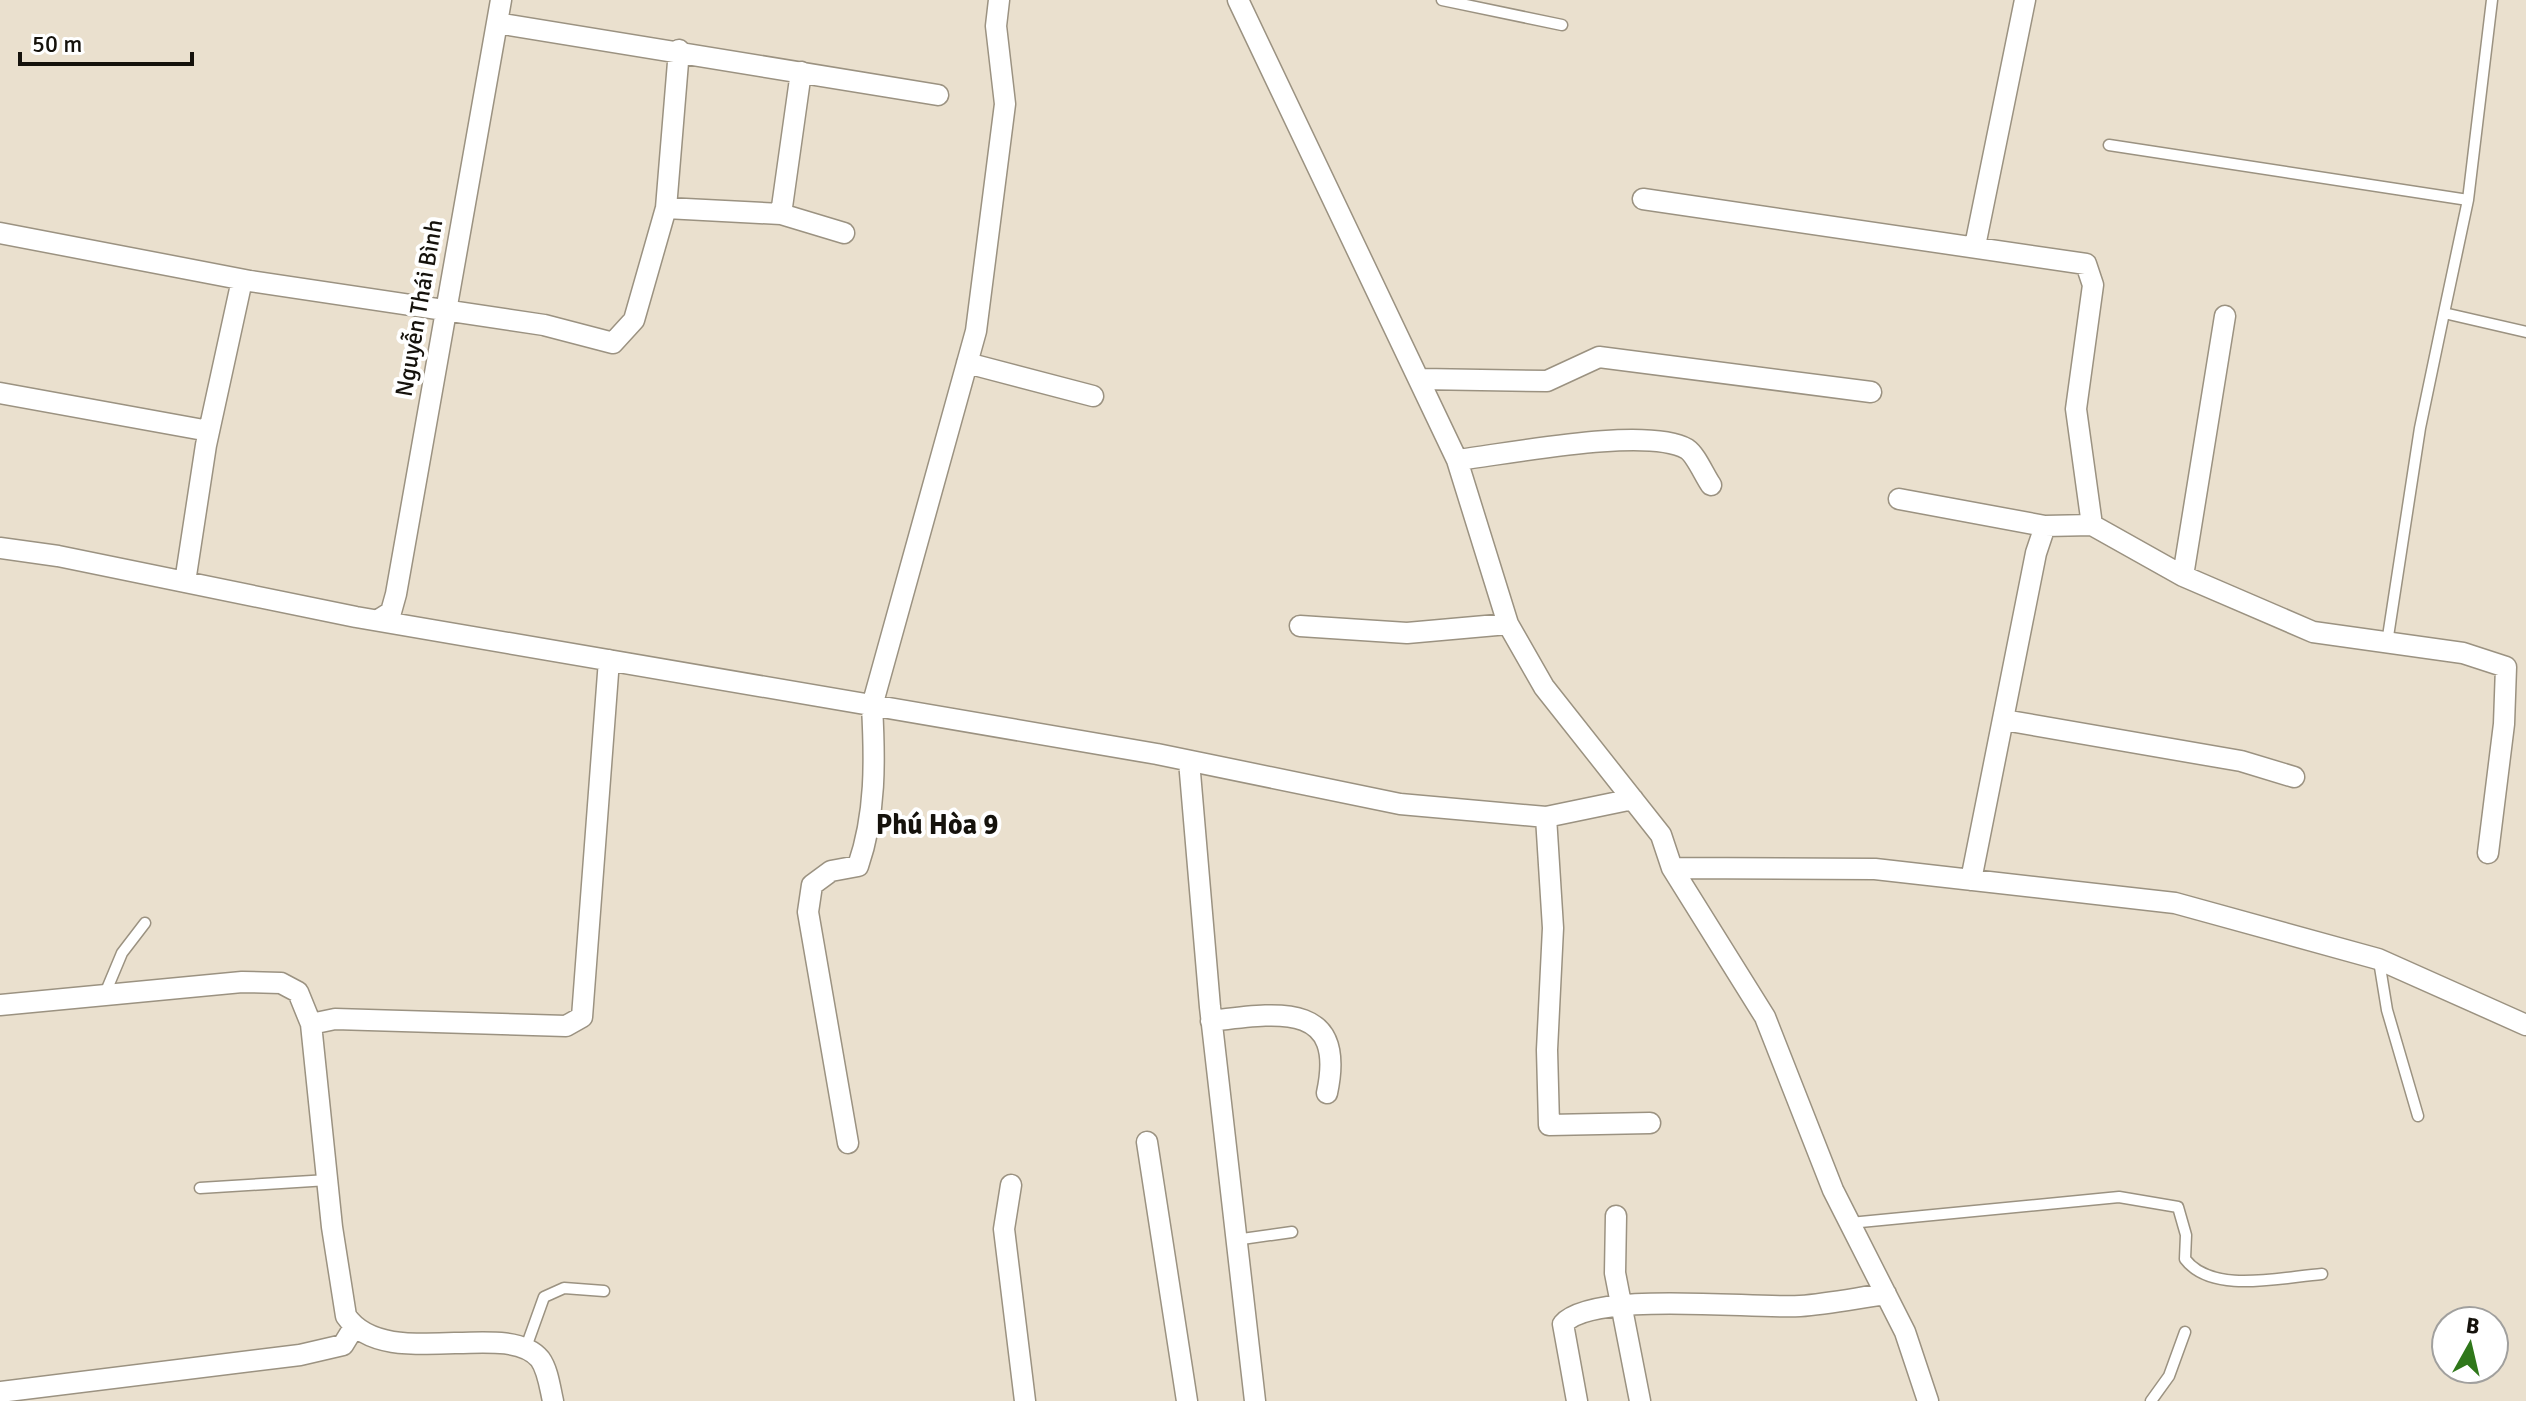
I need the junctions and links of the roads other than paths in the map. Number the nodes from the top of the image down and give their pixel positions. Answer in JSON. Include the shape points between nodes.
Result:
{"nodes":[{"id":1,"x":501,"y":0,"type":"edge"},
{"id":2,"x":999,"y":0,"type":"edge"},
{"id":3,"x":1238,"y":0,"type":"edge"},
{"id":4,"x":1442,"y":0,"type":"edge"},
{"id":5,"x":2025,"y":0,"type":"edge"},
{"id":6,"x":2492,"y":0,"type":"edge"},
{"id":7,"x":497,"y":23,"type":"junction"},
{"id":8,"x":1562,"y":25,"type":"dead end"},
{"id":9,"x":679,"y":50,"type":"junction"},
{"id":10,"x":801,"y":72,"type":"junction"},
{"id":11,"x":938,"y":95,"type":"dead end"},
{"id":12,"x":2109,"y":145,"type":"dead end"},
{"id":13,"x":1643,"y":199,"type":"dead end"},
{"id":14,"x":2468,"y":200,"type":"junction"},
{"id":15,"x":666,"y":208,"type":"junction"},
{"id":16,"x":781,"y":214,"type":"junction"},
{"id":17,"x":0,"y":233,"type":"edge"},
{"id":18,"x":844,"y":233,"type":"dead end"},
{"id":19,"x":1975,"y":246,"type":"junction"},
{"id":20,"x":242,"y":280,"type":"junction"},
{"id":21,"x":444,"y":311,"type":"junction"},
{"id":22,"x":2444,"y":313,"type":"junction"},
{"id":23,"x":2225,"y":316,"type":"dead end"},
{"id":24,"x":2526,"y":332,"type":"edge"},
{"id":25,"x":967,"y":363,"type":"junction"},
{"id":26,"x":1421,"y":379,"type":"junction"},
{"id":27,"x":1871,"y":392,"type":"dead end"},
{"id":28,"x":0,"y":393,"type":"edge"},
{"id":29,"x":1093,"y":396,"type":"dead end"},
{"id":30,"x":209,"y":431,"type":"junction"},
{"id":31,"x":1457,"y":460,"type":"junction"},
{"id":32,"x":1711,"y":485,"type":"dead end"},
{"id":33,"x":1899,"y":499,"type":"dead end"},
{"id":34,"x":2092,"y":525,"type":"junction"},
{"id":35,"x":2045,"y":526,"type":"junction"},
{"id":36,"x":0,"y":548,"type":"edge"},
{"id":37,"x":2183,"y":576,"type":"junction"},
{"id":38,"x":185,"y":582,"type":"junction"},
{"id":39,"x":380,"y":619,"type":"junction"},
{"id":40,"x":1508,"y":624,"type":"junction"},
{"id":41,"x":1300,"y":626,"type":"dead end"},
{"id":42,"x":2387,"y":643,"type":"junction"},
{"id":43,"x":609,"y":660,"type":"junction"},
{"id":44,"x":872,"y":706,"type":"junction"},
{"id":45,"x":2004,"y":720,"type":"junction"},
{"id":46,"x":1189,"y":761,"type":"junction"},
{"id":47,"x":2294,"y":777,"type":"dead end"},
{"id":48,"x":1633,"y":799,"type":"junction"},
{"id":49,"x":1546,"y":817,"type":"junction"},
{"id":50,"x":2488,"y":853,"type":"dead end"},
{"id":51,"x":1672,"y":868,"type":"junction"},
{"id":52,"x":1971,"y":880,"type":"junction"},
{"id":53,"x":145,"y":923,"type":"dead end"},
{"id":54,"x":2378,"y":959,"type":"junction"},
{"id":55,"x":103,"y":997,"type":"junction"},
{"id":56,"x":0,"y":1005,"type":"edge"},
{"id":57,"x":1211,"y":1021,"type":"junction"},
{"id":58,"x":311,"y":1024,"type":"junction"},
{"id":59,"x":2526,"y":1025,"type":"edge"},
{"id":60,"x":1327,"y":1093,"type":"dead end"},
{"id":61,"x":2418,"y":1116,"type":"dead end"},
{"id":62,"x":1650,"y":1123,"type":"dead end"},
{"id":63,"x":1147,"y":1142,"type":"dead end"},
{"id":64,"x":848,"y":1143,"type":"dead end"},
{"id":65,"x":328,"y":1180,"type":"junction"},
{"id":66,"x":1011,"y":1185,"type":"dead end"},
{"id":67,"x":200,"y":1188,"type":"dead end"},
{"id":68,"x":1616,"y":1216,"type":"dead end"},
{"id":69,"x":1850,"y":1223,"type":"junction"},
{"id":70,"x":1292,"y":1232,"type":"dead end"},
{"id":71,"x":1235,"y":1240,"type":"junction"},
{"id":72,"x":2322,"y":1274,"type":"dead end"},
{"id":73,"x":604,"y":1291,"type":"dead end"},
{"id":74,"x":1886,"y":1294,"type":"junction"},
{"id":75,"x":1622,"y":1306,"type":"junction"},
{"id":76,"x":354,"y":1327,"type":"junction"},
{"id":77,"x":2185,"y":1332,"type":"dead end"},
{"id":78,"x":525,"y":1350,"type":"junction"},
{"id":79,"x":0,"y":1392,"type":"edge"},
{"id":80,"x":553,"y":1401,"type":"edge"},
{"id":81,"x":1025,"y":1401,"type":"edge"},
{"id":82,"x":1187,"y":1401,"type":"edge"},
{"id":83,"x":1255,"y":1401,"type":"edge"},
{"id":84,"x":1577,"y":1401,"type":"edge"},
{"id":85,"x":1640,"y":1401,"type":"edge"},
{"id":86,"x":1928,"y":1401,"type":"edge"},
{"id":87,"x":2151,"y":1401,"type":"edge"}],
"edges":[{"from":1,"to":7,"type":"street","name":"Nguyễn Thái Bình"},
{"from":2,"to":25,"type":"street","via":[[996,26],[1005,104],[976,331]]},
{"from":3,"to":26,"type":"street"},
{"from":4,"to":8,"type":"lane"},
{"from":5,"to":19,"type":"street"},
{"from":6,"to":14,"type":"lane"},
{"from":7,"to":9,"type":"street"},
{"from":7,"to":21,"type":"street","name":"Nguyễn Thái Bình"},
{"from":9,"to":10,"type":"street"},
{"from":9,"to":15,"type":"street"},
{"from":10,"to":11,"type":"street"},
{"from":10,"to":16,"type":"street"},
{"from":12,"to":14,"type":"lane"},
{"from":13,"to":19,"type":"street"},
{"from":14,"to":22,"type":"lane"},
{"from":15,"to":16,"type":"street"},
{"from":15,"to":21,"type":"street","via":[[634,320],[613,343],[544,325]]},
{"from":16,"to":18,"type":"street"},
{"from":17,"to":20,"type":"street"},
{"from":19,"to":34,"type":"street","via":[[2086,264],[2093,285],[2076,409]]},
{"from":20,"to":21,"type":"street"},
{"from":20,"to":30,"type":"street"},
{"from":21,"to":39,"type":"street","name":"Nguyễn Thái Bình","via":[[396,594],[391,612]]},
{"from":22,"to":24,"type":"lane"},
{"from":22,"to":42,"type":"lane","via":[[2420,428]]},
{"from":23,"to":37,"type":"street"},
{"from":25,"to":29,"type":"street"},
{"from":25,"to":44,"type":"street"},
{"from":26,"to":27,"type":"street","via":[[1547,381],[1599,357]]},
{"from":26,"to":31,"type":"street"},
{"from":28,"to":30,"type":"street"},
{"from":30,"to":38,"type":"street"},
{"from":31,"to":32,"type":"street","via":[[1658,440],[1689,450]]},
{"from":31,"to":40,"type":"street"},
{"from":33,"to":35,"type":"street"},
{"from":34,"to":35,"type":"street"},
{"from":34,"to":37,"type":"street"},
{"from":35,"to":45,"type":"street"},
{"from":36,"to":38,"type":"street"},
{"from":37,"to":42,"type":"street","via":[[2313,632]]},
{"from":38,"to":39,"type":"street"},
{"from":39,"to":43,"type":"street"},
{"from":40,"to":41,"type":"street","via":[[1407,633]]},
{"from":40,"to":48,"type":"street","via":[[1544,687]]},
{"from":42,"to":50,"type":"street","via":[[2463,653],[2506,667]]},
{"from":43,"to":44,"type":"street"},
{"from":43,"to":58,"type":"street","via":[[582,1017],[566,1026],[335,1019]]},
{"from":44,"to":46,"type":"street"},
{"from":44,"to":64,"type":"street","via":[[876,769],[866,843],[858,866],[831,871],[812,885],[808,912]]},
{"from":45,"to":47,"type":"street","via":[[2241,761]]},
{"from":45,"to":52,"type":"street"},
{"from":46,"to":49,"type":"street","via":[[1400,804]]},
{"from":46,"to":57,"type":"street"},
{"from":48,"to":49,"type":"street"},
{"from":48,"to":51,"type":"street","via":[[1661,835]]},
{"from":49,"to":62,"type":"street","via":[[1553,928],[1549,1125]]},
{"from":51,"to":52,"type":"street","via":[[1875,869]]},
{"from":51,"to":69,"type":"street","via":[[1765,1017]]},
{"from":52,"to":54,"type":"street","via":[[2175,903]]},
{"from":53,"to":55,"type":"lane","via":[[122,953]]},
{"from":54,"to":59,"type":"street"},
{"from":54,"to":61,"type":"lane"},
{"from":55,"to":56,"type":"street"},
{"from":55,"to":58,"type":"street","via":[[242,982],[281,983],[298,992]]},
{"from":57,"to":60,"type":"street","via":[[1270,1014],[1306,1018],[1324,1034],[1332,1069]]},
{"from":57,"to":71,"type":"street"},
{"from":58,"to":65,"type":"street"},
{"from":63,"to":82,"type":"street"},
{"from":65,"to":67,"type":"lane"},
{"from":65,"to":76,"type":"street","via":[[340,1294]]},
{"from":66,"to":81,"type":"street","via":[[1004,1229]]},
{"from":68,"to":75,"type":"street","via":[[1615,1273]]},
{"from":69,"to":72,"type":"lane","via":[[2119,1197],[2178,1207],[2186,1235],[2185,1259],[2195,1273],[2222,1280]]},
{"from":69,"to":74,"type":"street"},
{"from":70,"to":71,"type":"lane"},
{"from":71,"to":83,"type":"street"},
{"from":73,"to":78,"type":"lane","via":[[564,1288],[544,1297]]},
{"from":74,"to":75,"type":"street","via":[[1800,1306]]},
{"from":74,"to":86,"type":"street"},
{"from":75,"to":84,"type":"street","via":[[1572,1314],[1563,1324]]},
{"from":75,"to":85,"type":"street"},
{"from":76,"to":78,"type":"street","via":[[369,1338],[405,1343]]},
{"from":76,"to":79,"type":"street","via":[[343,1345],[300,1355]]},
{"from":77,"to":87,"type":"lane","via":[[2169,1376]]},
{"from":78,"to":80,"type":"street","via":[[543,1362]]}]}
